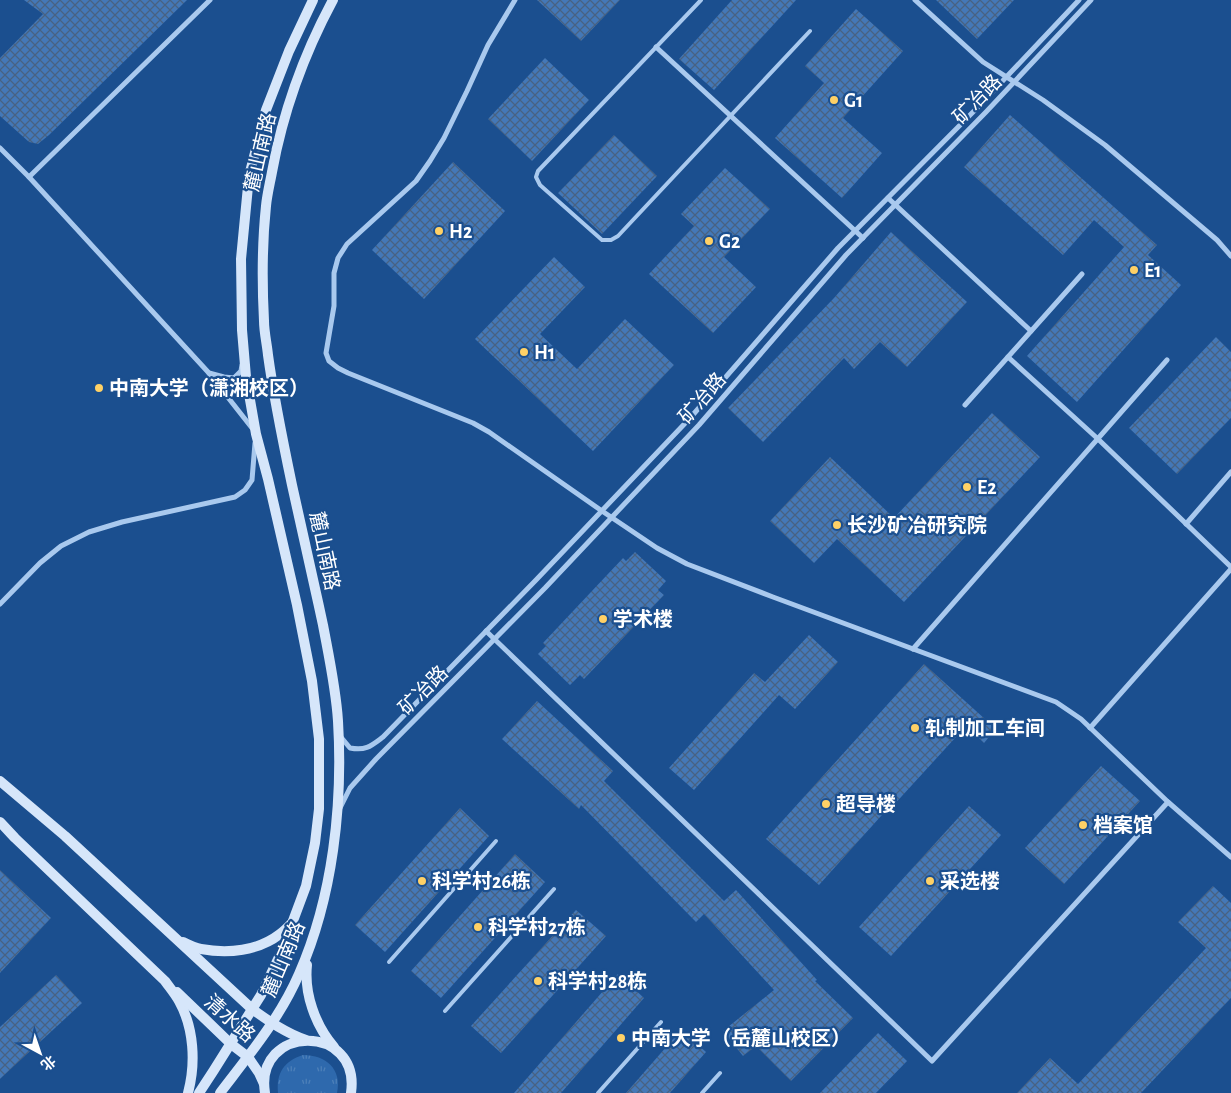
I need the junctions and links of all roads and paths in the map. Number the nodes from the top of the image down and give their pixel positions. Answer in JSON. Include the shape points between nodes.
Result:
{"nodes":[{"id":1,"x":210,"y":0,"type":"edge"},
{"id":2,"x":313,"y":0,"type":"edge"},
{"id":3,"x":333,"y":0,"type":"edge"},
{"id":4,"x":515,"y":0,"type":"edge"},
{"id":5,"x":701,"y":0,"type":"edge"},
{"id":6,"x":915,"y":0,"type":"edge"},
{"id":7,"x":1080,"y":0,"type":"edge"},
{"id":8,"x":1092,"y":0,"type":"edge"},
{"id":9,"x":810,"y":31,"type":"dead end"},
{"id":10,"x":656,"y":46,"type":"junction"},
{"id":11,"x":1006,"y":77,"type":"junction"},
{"id":12,"x":1014,"y":82,"type":"junction"},
{"id":13,"x":731,"y":116,"type":"junction"},
{"id":14,"x":0,"y":148,"type":"edge"},
{"id":15,"x":29,"y":177,"type":"junction"},
{"id":16,"x":888,"y":198,"type":"junction"},
{"id":17,"x":895,"y":205,"type":"junction"},
{"id":18,"x":855,"y":230,"type":"junction"},
{"id":19,"x":863,"y":238,"type":"junction"},
{"id":20,"x":1231,"y":256,"type":"edge"},
{"id":21,"x":1082,"y":274,"type":"dead end"},
{"id":22,"x":1031,"y":331,"type":"junction"},
{"id":23,"x":1008,"y":357,"type":"junction"},
{"id":24,"x":244,"y":358,"type":"junction"},
{"id":25,"x":1167,"y":360,"type":"dead end"},
{"id":26,"x":208,"y":372,"type":"junction"},
{"id":27,"x":965,"y":405,"type":"dead end"},
{"id":28,"x":256,"y":434,"type":"junction"},
{"id":29,"x":1098,"y":439,"type":"junction"},
{"id":30,"x":1231,"y":472,"type":"edge"},
{"id":31,"x":602,"y":512,"type":"junction"},
{"id":32,"x":611,"y":518,"type":"junction"},
{"id":33,"x":1186,"y":524,"type":"junction"},
{"id":34,"x":1231,"y":568,"type":"edge"},
{"id":35,"x":0,"y":604,"type":"edge"},
{"id":36,"x":486,"y":631,"type":"junction"},
{"id":37,"x":495,"y":638,"type":"junction"},
{"id":38,"x":913,"y":649,"type":"junction"},
{"id":39,"x":1090,"y":728,"type":"junction"},
{"id":40,"x":338,"y":733,"type":"junction"},
{"id":41,"x":0,"y":781,"type":"edge"},
{"id":42,"x":1168,"y":802,"type":"junction"},
{"id":43,"x":337,"y":815,"type":"junction"},
{"id":44,"x":0,"y":822,"type":"edge"},
{"id":45,"x":496,"y":841,"type":"dead end"},
{"id":46,"x":1231,"y":857,"type":"edge"},
{"id":47,"x":554,"y":889,"type":"dead end"},
{"id":48,"x":294,"y":921,"type":"junction"},
{"id":49,"x":177,"y":940,"type":"junction"},
{"id":50,"x":309,"y":949,"type":"junction"},
{"id":51,"x":389,"y":962,"type":"dead end"},
{"id":52,"x":165,"y":981,"type":"junction"},
{"id":53,"x":252,"y":1009,"type":"junction"},
{"id":54,"x":446,"y":1011,"type":"dead end"},
{"id":55,"x":661,"y":1022,"type":"dead end"},
{"id":56,"x":272,"y":1024,"type":"junction"},
{"id":57,"x":306,"y":1040,"type":"junction"},
{"id":58,"x":231,"y":1044,"type":"junction"},
{"id":59,"x":340,"y":1053,"type":"junction"},
{"id":60,"x":248,"y":1057,"type":"junction"},
{"id":61,"x":720,"y":1073,"type":"dead end"},
{"id":62,"x":265,"y":1089,"type":"edge"},
{"id":63,"x":352,"y":1090,"type":"edge"},
{"id":64,"x":188,"y":1093,"type":"edge"},
{"id":65,"x":199,"y":1093,"type":"edge"},
{"id":66,"x":220,"y":1093,"type":"edge"},
{"id":67,"x":598,"y":1093,"type":"edge"},
{"id":68,"x":702,"y":1093,"type":"edge"}],
"edges":[{"from":1,"to":15,"type":"street"},
{"from":2,"to":24,"type":"main road","name":"麓山南路","via":[[266,110],[249,176],[241,259]]},
{"from":3,"to":40,"type":"main road","name":"麓山南路","via":[[302,67],[277,142],[266,204],[263,267],[264,323],[272,385],[332,667]]},
{"from":4,"to":31,"type":"street","via":[[488,45],[430,161],[416,181],[347,244],[338,258],[326,354],[329,362],[338,368],[481,428]]},
{"from":5,"to":10,"type":"lane"},
{"from":6,"to":11,"type":"street","via":[[983,62]]},
{"from":7,"to":11,"type":"street","name":"矿冶路"},
{"from":8,"to":12,"type":"street","name":"矿冶路"},
{"from":9,"to":13,"type":"lane"},
{"from":10,"to":13,"type":"street"},
{"from":10,"to":13,"type":"lane","via":[[538,171],[536,177],[540,185],[602,240],[611,240]]},
{"from":11,"to":12,"type":"street"},
{"from":11,"to":16,"type":"street","name":"矿冶路"},
{"from":12,"to":17,"type":"street","name":"矿冶路"},
{"from":12,"to":20,"type":"street","via":[[1105,145],[1210,233]]},
{"from":13,"to":18,"type":"street"},
{"from":14,"to":15,"type":"street"},
{"from":15,"to":26,"type":"street"},
{"from":16,"to":17,"type":"street"},
{"from":16,"to":18,"type":"street","name":"矿冶路"},
{"from":17,"to":19,"type":"street","name":"矿冶路"},
{"from":17,"to":22,"type":"street"},
{"from":18,"to":19,"type":"street"},
{"from":18,"to":31,"type":"street","name":"矿冶路","via":[[691,418]]},
{"from":19,"to":32,"type":"street","name":"矿冶路","via":[[699,425]]},
{"from":21,"to":22,"type":"street"},
{"from":22,"to":23,"type":"street"},
{"from":23,"to":27,"type":"street"},
{"from":23,"to":29,"type":"street"},
{"from":24,"to":26,"type":"street","via":[[241,371],[234,378]]},
{"from":24,"to":28,"type":"main road","name":"麓山南路"},
{"from":25,"to":29,"type":"street"},
{"from":26,"to":28,"type":"street"},
{"from":28,"to":35,"type":"street","via":[[252,480],[235,497],[89,532],[61,546]]},
{"from":28,"to":48,"type":"main road","name":"麓山南路","via":[[297,605],[312,681],[318,739],[319,809],[315,843]]},
{"from":29,"to":33,"type":"street"},
{"from":29,"to":38,"type":"street"},
{"from":30,"to":33,"type":"street"},
{"from":31,"to":32,"type":"street"},
{"from":31,"to":36,"type":"street","name":"矿冶路"},
{"from":32,"to":37,"type":"street","name":"矿冶路"},
{"from":32,"to":38,"type":"street","via":[[687,564]]},
{"from":33,"to":34,"type":"street"},
{"from":34,"to":39,"type":"street"},
{"from":36,"to":37,"type":"street"},
{"from":36,"to":40,"type":"street","name":"矿冶路","via":[[368,748],[350,748]]},
{"from":37,"to":42,"type":"street","via":[[932,1061]]},
{"from":37,"to":43,"type":"street","name":"矿冶路","via":[[350,788]]},
{"from":38,"to":39,"type":"street","via":[[1056,702]]},
{"from":39,"to":42,"type":"street"},
{"from":40,"to":43,"type":"main road","name":"麓山南路"},
{"from":41,"to":49,"type":"main road","name":"清水路","via":[[65,836]]},
{"from":42,"to":46,"type":"street"},
{"from":43,"to":50,"type":"main road","name":"麓山南路","via":[[327,891]]},
{"from":44,"to":52,"type":"main road"},
{"from":45,"to":51,"type":"lane"},
{"from":47,"to":54,"type":"lane"},
{"from":48,"to":49,"type":"main road","via":[[262,945],[241,950],[200,949]]},
{"from":48,"to":53,"type":"main road","name":"麓山南路"},
{"from":49,"to":53,"type":"main road","name":"清水路"},
{"from":50,"to":56,"type":"main road","name":"麓山南路","via":[[288,998]]},
{"from":50,"to":59,"type":"main road","via":[[306,978],[312,1008],[330,1043]]},
{"from":52,"to":58,"type":"main road","name":"清水路"},
{"from":52,"to":64,"type":"main road","via":[[179,1001],[190,1034],[193,1055]]},
{"from":53,"to":56,"type":"main road","name":"清水路"},
{"from":53,"to":58,"type":"main road","name":"麓山南路"},
{"from":55,"to":67,"type":"lane"},
{"from":56,"to":57,"type":"main road","name":"清水路"},
{"from":56,"to":60,"type":"main road","name":"麓山南路"},
{"from":57,"to":59,"type":"main road","name":"清水路","via":[[318,1041]]},
{"from":57,"to":62,"type":"main road","via":[[288,1045],[273,1058],[265,1076]]},
{"from":58,"to":60,"type":"main road","name":"清水路"},
{"from":58,"to":65,"type":"main road","name":"麓山南路"},
{"from":59,"to":63,"type":"main road","via":[[351,1073]]},
{"from":60,"to":62,"type":"main road","name":"清水路"},
{"from":60,"to":66,"type":"main road","name":"麓山南路"},
{"from":61,"to":68,"type":"lane"}]}
